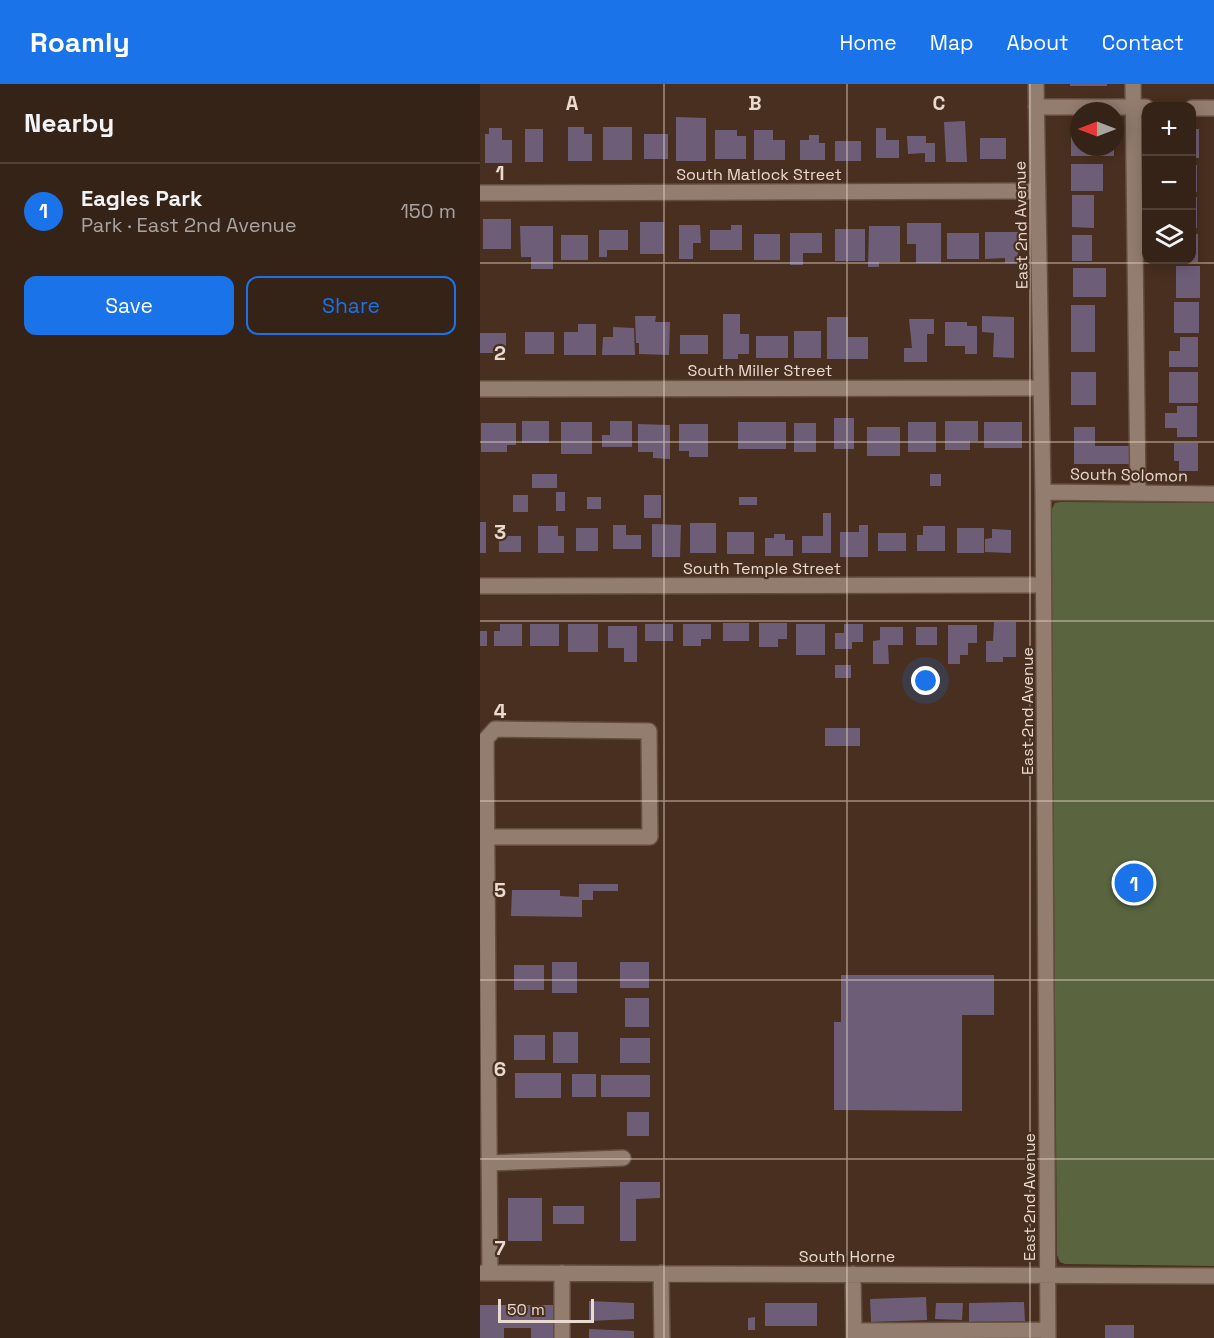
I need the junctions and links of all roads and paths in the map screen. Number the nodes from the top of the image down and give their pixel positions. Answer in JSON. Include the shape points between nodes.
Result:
{"nodes":[{"id":1,"x":1036,"y":84,"type":"edge"},
{"id":2,"x":1133,"y":84,"type":"edge"},
{"id":3,"x":1036,"y":107,"type":"junction"},
{"id":4,"x":1140,"y":107,"type":"edge"},
{"id":5,"x":1196,"y":108,"type":"edge"},
{"id":6,"x":1214,"y":108,"type":"edge"},
{"id":7,"x":1038,"y":191,"type":"junction"},
{"id":8,"x":480,"y":193,"type":"edge"},
{"id":9,"x":480,"y":388,"type":"edge"},
{"id":10,"x":1041,"y":388,"type":"junction"},
{"id":11,"x":1043,"y":492,"type":"junction"},
{"id":12,"x":1138,"y":493,"type":"junction"},
{"id":13,"x":1214,"y":494,"type":"edge"},
{"id":14,"x":1043,"y":585,"type":"junction"},
{"id":15,"x":480,"y":586,"type":"edge"},
{"id":16,"x":483,"y":801,"type":"edge"},
{"id":17,"x":486,"y":837,"type":"junction"},
{"id":18,"x":483,"y":869,"type":"edge"},
{"id":19,"x":484,"y":1012,"type":"edge"},
{"id":20,"x":623,"y":1158,"type":"dead end"},
{"id":21,"x":489,"y":1163,"type":"junction"},
{"id":22,"x":485,"y":1273,"type":"edge"},
{"id":23,"x":562,"y":1273,"type":"junction"},
{"id":24,"x":661,"y":1273,"type":"junction"},
{"id":25,"x":853,"y":1274,"type":"junction"},
{"id":26,"x":1047,"y":1275,"type":"junction"},
{"id":27,"x":1214,"y":1276,"type":"edge"},
{"id":28,"x":1048,"y":1334,"type":"edge"},
{"id":29,"x":854,"y":1335,"type":"edge"},
{"id":30,"x":562,"y":1338,"type":"edge"},
{"id":31,"x":662,"y":1338,"type":"edge"}],
"edges":[{"from":1,"to":3,"type":"street","name":"East 2nd Avenue"},
{"from":2,"to":4,"type":"street"},
{"from":3,"to":4,"type":"street"},
{"from":3,"to":7,"type":"street","name":"East 2nd Avenue"},
{"from":4,"to":12,"type":"street"},
{"from":5,"to":6,"type":"street"},
{"from":7,"to":8,"type":"street","name":"South Matlock Street"},
{"from":7,"to":10,"type":"street","name":"East 2nd Avenue"},
{"from":9,"to":10,"type":"street","name":"South Miller Street"},
{"from":10,"to":11,"type":"street","name":"East 2nd Avenue"},
{"from":11,"to":12,"type":"street","name":"South Solomon"},
{"from":11,"to":14,"type":"street","name":"East 2nd Avenue"},
{"from":12,"to":13,"type":"street","name":"South Solomon"},
{"from":14,"to":15,"type":"street","name":"South Temple Street"},
{"from":14,"to":26,"type":"street","name":"East 2nd Avenue"},
{"from":16,"to":17,"type":"street"},
{"from":16,"to":17,"type":"street","via":[[486,739],[495,729],[649,731],[650,837]]},
{"from":17,"to":18,"type":"street"},
{"from":18,"to":19,"type":"street"},
{"from":19,"to":21,"type":"street"},
{"from":20,"to":21,"type":"street"},
{"from":21,"to":22,"type":"street"},
{"from":22,"to":23,"type":"street","name":"South Horne"},
{"from":23,"to":24,"type":"street","name":"South Horne"},
{"from":23,"to":30,"type":"street"},
{"from":24,"to":25,"type":"street","name":"South Horne"},
{"from":24,"to":31,"type":"street"},
{"from":25,"to":26,"type":"street","name":"South Horne"},
{"from":25,"to":29,"type":"street"},
{"from":26,"to":27,"type":"street","name":"South Horne"},
{"from":26,"to":28,"type":"street","name":"East 2nd Avenue"},
{"from":28,"to":29,"type":"street"}]}
